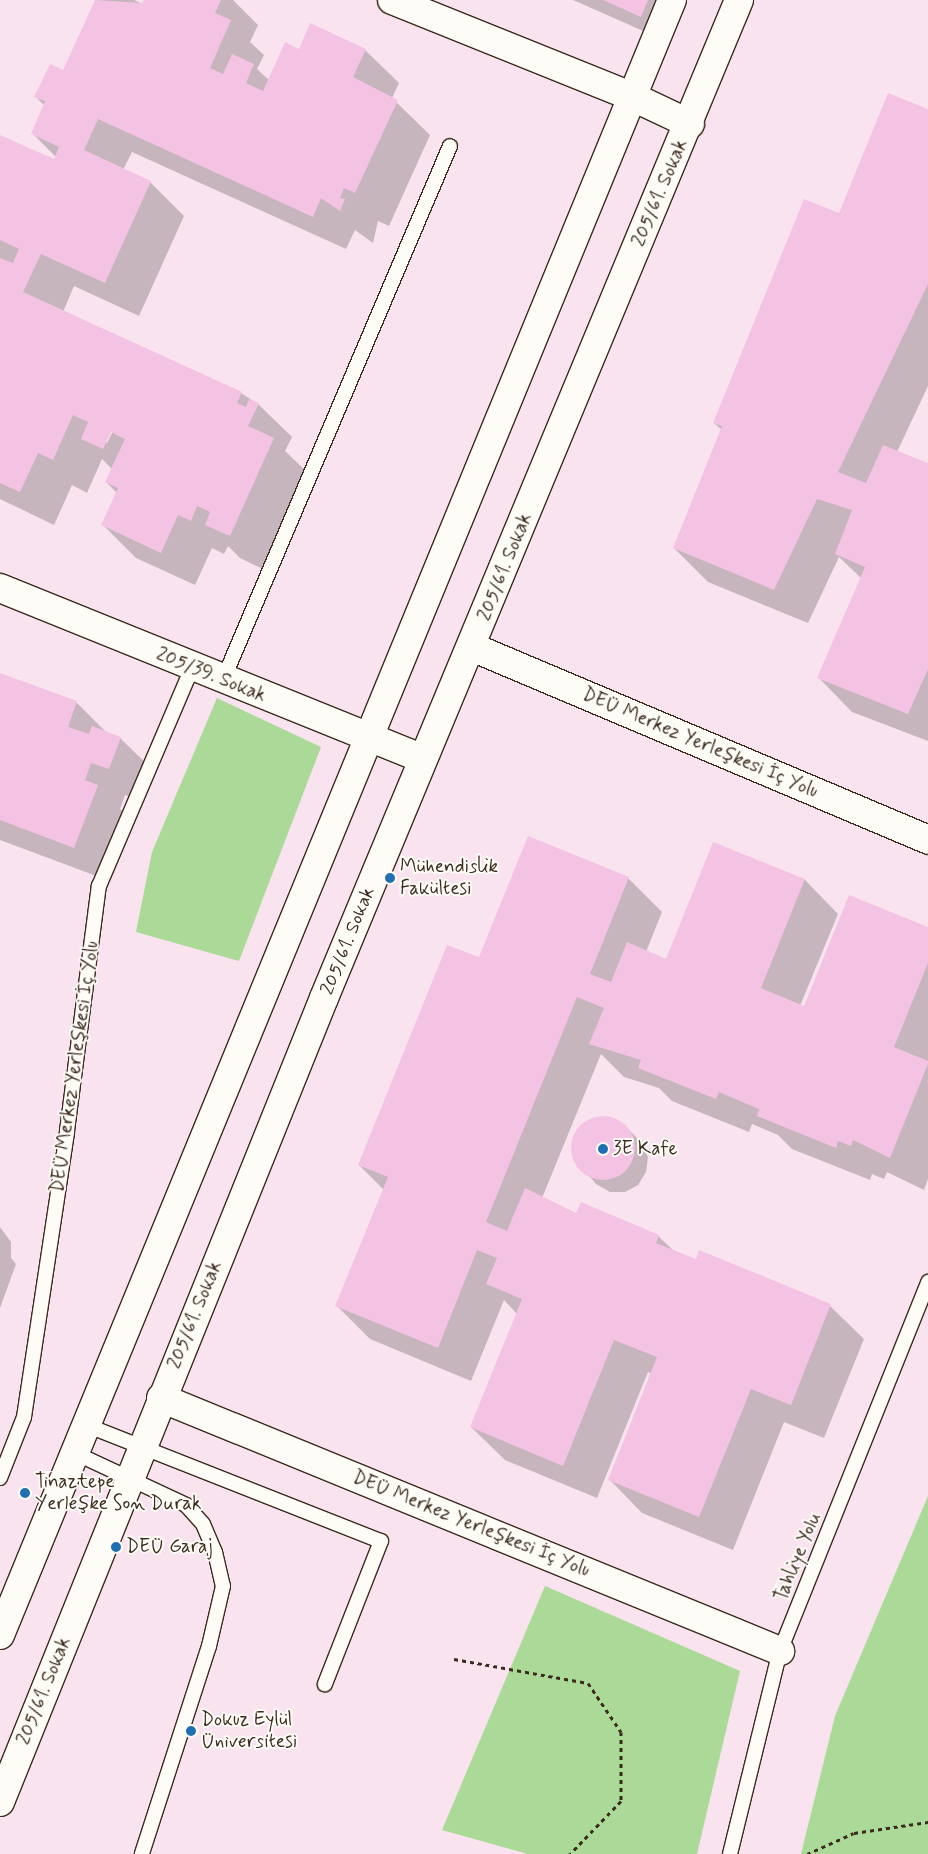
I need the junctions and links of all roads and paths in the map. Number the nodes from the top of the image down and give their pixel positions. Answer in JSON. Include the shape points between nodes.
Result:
{"nodes":[{"id":1,"x":392,"y":0,"type":"edge"},
{"id":2,"x":672,"y":0,"type":"edge"},
{"id":3,"x":739,"y":0,"type":"edge"},
{"id":4,"x":633,"y":97,"type":"junction"},
{"id":5,"x":690,"y":124,"type":"junction"},
{"id":6,"x":450,"y":146,"type":"dead end"},
{"id":7,"x":0,"y":588,"type":"edge"},
{"id":8,"x":472,"y":647,"type":"junction"},
{"id":9,"x":192,"y":668,"type":"junction"},
{"id":10,"x":223,"y":680,"type":"junction"},
{"id":11,"x":368,"y":737,"type":"junction"},
{"id":12,"x":423,"y":758,"type":"junction"},
{"id":13,"x":928,"y":840,"type":"edge"},
{"id":14,"x":928,"y":1282,"type":"edge"},
{"id":15,"x":161,"y":1398,"type":"junction"},
{"id":16,"x":86,"y":1425,"type":"junction"},
{"id":17,"x":143,"y":1447,"type":"junction"},
{"id":18,"x":75,"y":1453,"type":"junction"},
{"id":19,"x":0,"y":1478,"type":"edge"},
{"id":20,"x":129,"y":1480,"type":"junction"},
{"id":21,"x":0,"y":1635,"type":"edge"},
{"id":22,"x":780,"y":1651,"type":"junction"},
{"id":23,"x":454,"y":1659,"type":"dead end"},
{"id":24,"x":325,"y":1684,"type":"dead end"},
{"id":25,"x":0,"y":1802,"type":"edge"},
{"id":26,"x":928,"y":1822,"type":"edge"},
{"id":27,"x":142,"y":1854,"type":"edge"},
{"id":28,"x":570,"y":1854,"type":"edge"},
{"id":29,"x":730,"y":1854,"type":"edge"},
{"id":30,"x":807,"y":1854,"type":"edge"}],
"edges":[{"from":1,"to":4,"type":"main road"},
{"from":2,"to":4,"type":"main road"},
{"from":3,"to":5,"type":"main road","name":"205/61. Sokak"},
{"from":4,"to":5,"type":"main road"},
{"from":4,"to":11,"type":"main road"},
{"from":5,"to":8,"type":"main road","name":"205/61. Sokak"},
{"from":6,"to":10,"type":"lane"},
{"from":7,"to":9,"type":"main road","name":"205/39. Sokak"},
{"from":8,"to":12,"type":"main road","name":"205/61. Sokak"},
{"from":8,"to":13,"type":"main road","name":"DEÜ Merkez Yerleşkesi İç Yolu"},
{"from":9,"to":10,"type":"main road","name":"205/39. Sokak"},
{"from":9,"to":19,"type":"lane","name":"DEÜ Merkez Yerleşkesi İç Yolu","via":[[99,886],[67,1131],[24,1417]]},
{"from":10,"to":11,"type":"main road","name":"205/39. Sokak"},
{"from":11,"to":12,"type":"main road","name":"205/39. Sokak"},
{"from":11,"to":16,"type":"main road"},
{"from":12,"to":15,"type":"main road","name":"205/61. Sokak"},
{"from":14,"to":22,"type":"lane","name":"Tahliye Yolu"},
{"from":15,"to":17,"type":"main road","name":"205/61. Sokak"},
{"from":15,"to":22,"type":"main road","name":"DEÜ Merkez Yerleşkesi İç Yolu"},
{"from":16,"to":17,"type":"lane"},
{"from":16,"to":18,"type":"main road"},
{"from":17,"to":20,"type":"main road","name":"205/61. Sokak"},
{"from":17,"to":24,"type":"lane","via":[[381,1541]]},
{"from":18,"to":20,"type":"lane"},
{"from":18,"to":21,"type":"main road"},
{"from":20,"to":25,"type":"main road","name":"205/61. Sokak"},
{"from":20,"to":27,"type":"lane","via":[[186,1505],[202,1524],[215,1552],[223,1586],[209,1646]]},
{"from":22,"to":29,"type":"lane","name":"Tahliye Yolu"},
{"from":23,"to":28,"type":"path","via":[[588,1683],[621,1732],[621,1801]]},
{"from":26,"to":30,"type":"path","via":[[854,1832]]}]}
